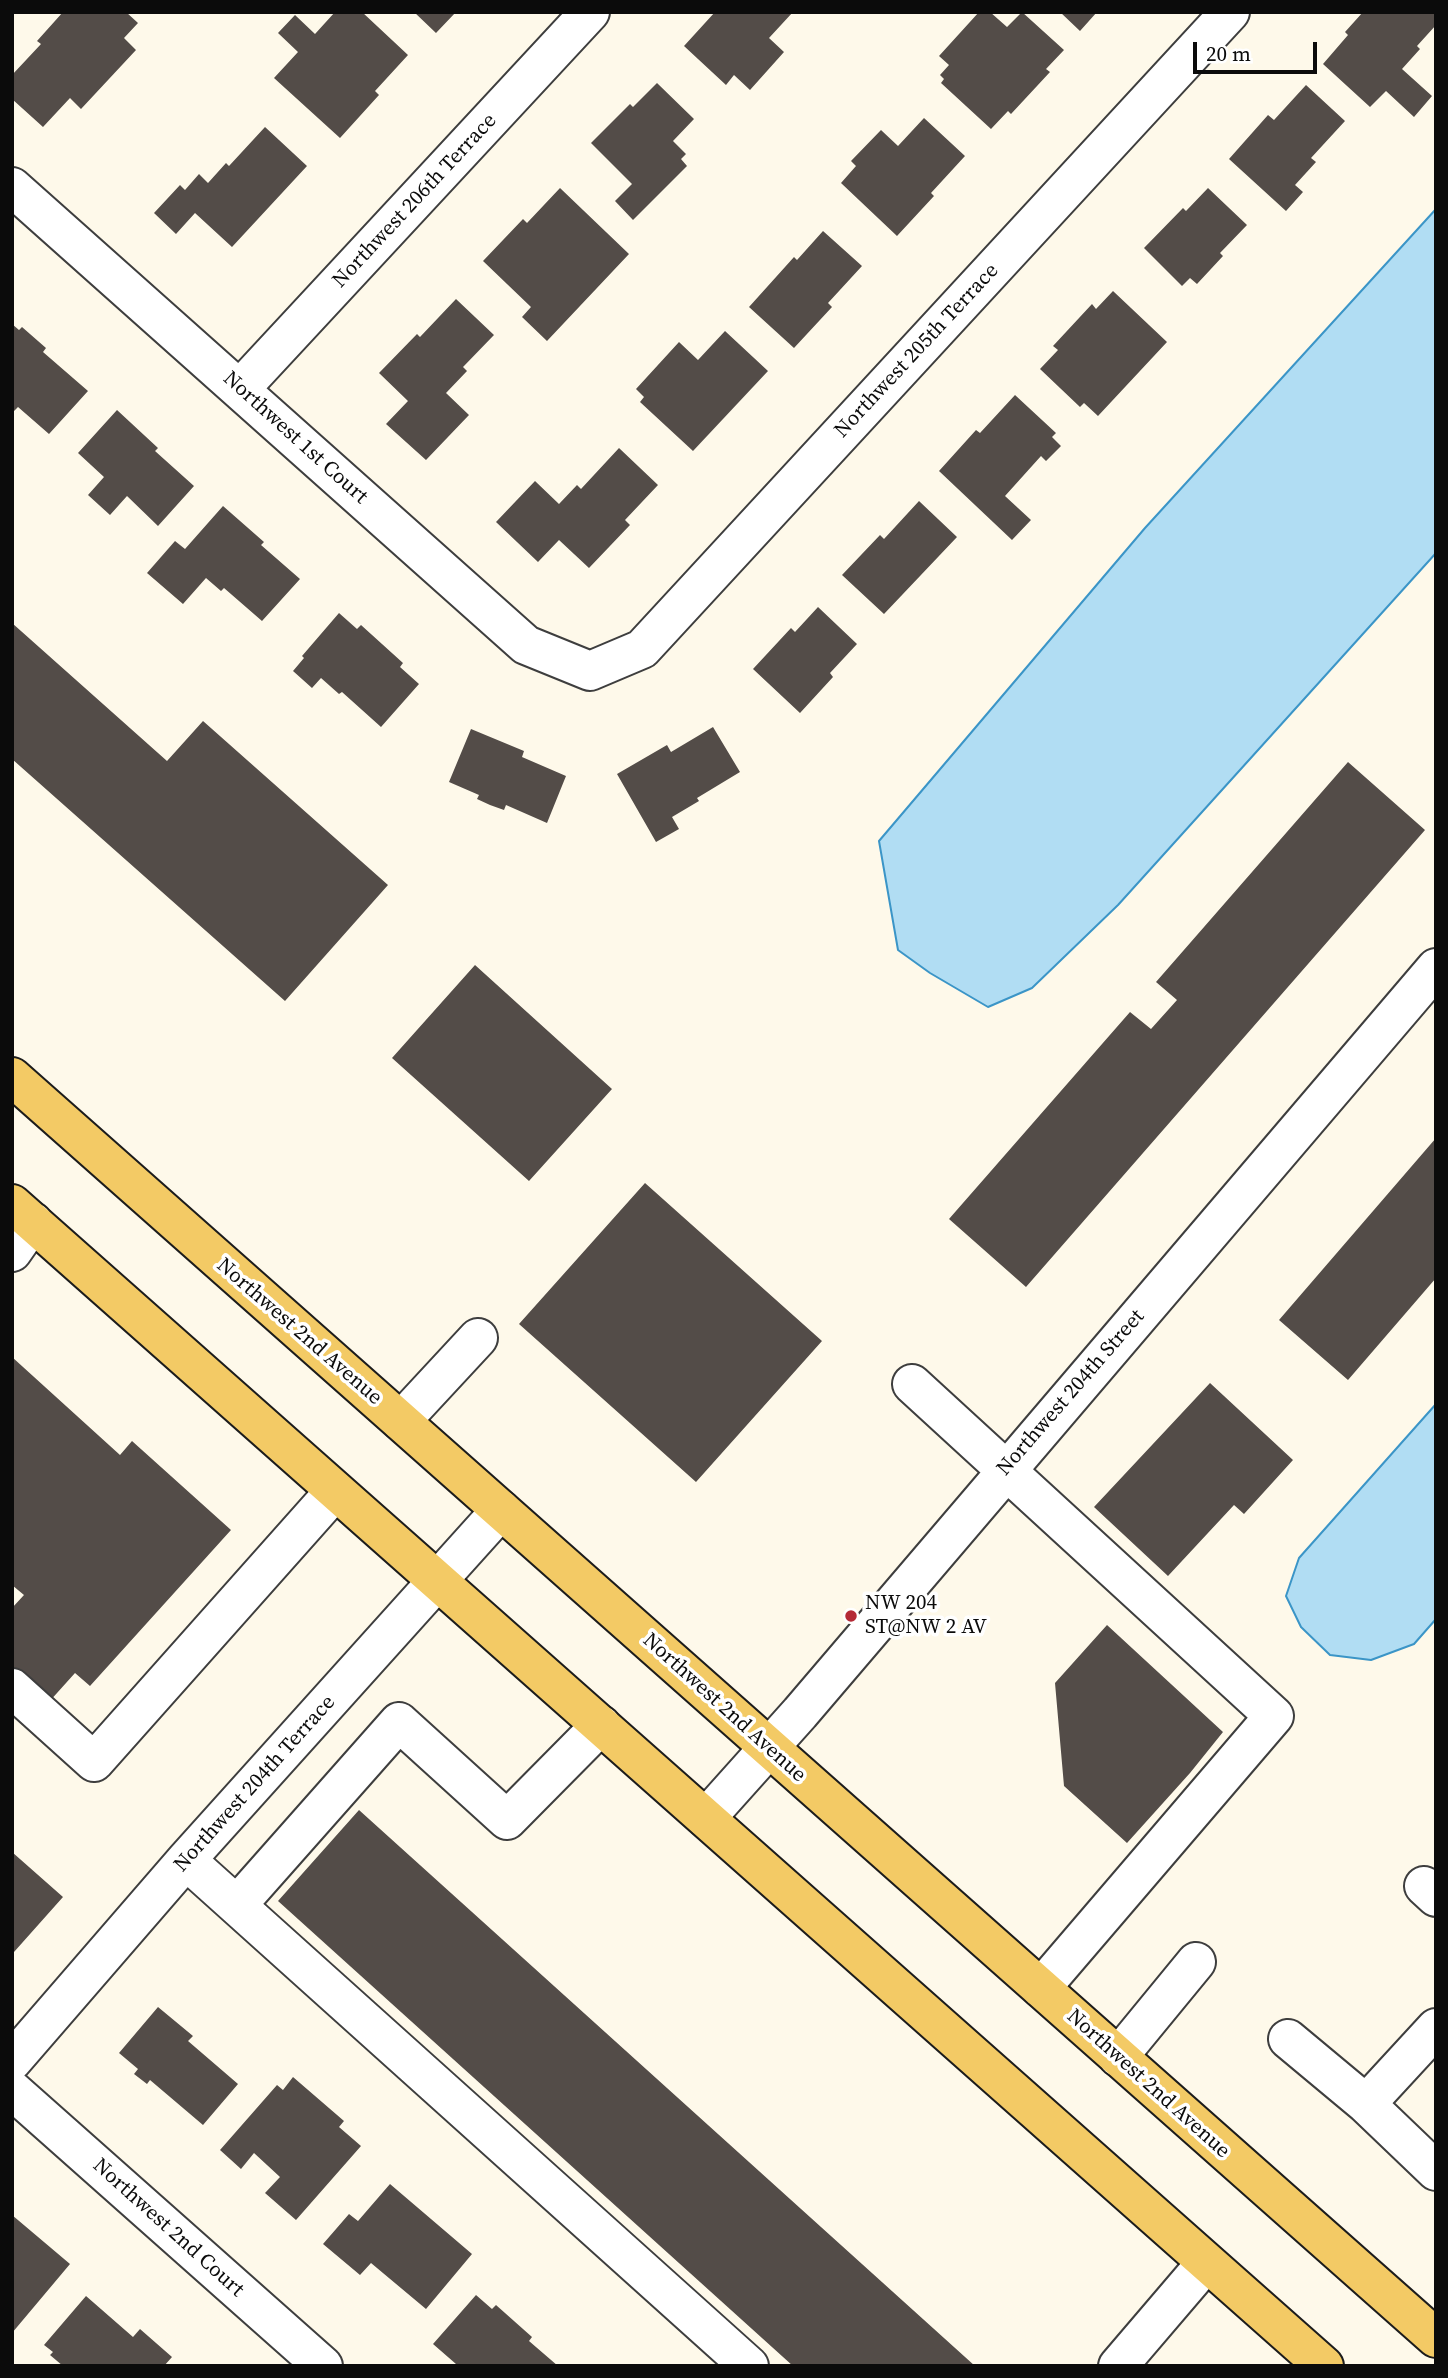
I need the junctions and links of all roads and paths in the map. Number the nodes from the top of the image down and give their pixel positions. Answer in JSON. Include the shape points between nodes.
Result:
{"nodes":[{"id":1,"x":590,"y":12,"type":"edge"},
{"id":2,"x":1230,"y":12,"type":"edge"},
{"id":3,"x":12,"y":187,"type":"edge"},
{"id":4,"x":240,"y":389,"type":"junction"},
{"id":5,"x":590,"y":671,"type":"joint"},
{"id":6,"x":1436,"y":968,"type":"edge"},
{"id":7,"x":12,"y":1077,"type":"edge"},
{"id":8,"x":19,"y":1226,"type":"edge"},
{"id":9,"x":478,"y":1338,"type":"dead end"},
{"id":10,"x":912,"y":1384,"type":"dead end"},
{"id":11,"x":401,"y":1421,"type":"junction"},
{"id":12,"x":1006,"y":1469,"type":"junction"},
{"id":13,"x":335,"y":1491,"type":"junction"},
{"id":14,"x":501,"y":1510,"type":"junction"},
{"id":15,"x":438,"y":1581,"type":"junction"},
{"id":16,"x":12,"y":1688,"type":"edge"},
{"id":17,"x":601,"y":1725,"type":"junction"},
{"id":18,"x":769,"y":1748,"type":"junction"},
{"id":19,"x":706,"y":1818,"type":"junction"},
{"id":20,"x":186,"y":1860,"type":"junction"},
{"id":21,"x":237,"y":1905,"type":"junction"},
{"id":22,"x":1196,"y":1962,"type":"dead end"},
{"id":23,"x":1041,"y":1988,"type":"junction"},
{"id":24,"x":1436,"y":2028,"type":"edge"},
{"id":25,"x":1288,"y":2039,"type":"dead end"},
{"id":26,"x":1118,"y":2057,"type":"junction"},
{"id":27,"x":12,"y":2060,"type":"edge"},
{"id":28,"x":12,"y":2090,"type":"edge"},
{"id":29,"x":1366,"y":2104,"type":"junction"},
{"id":30,"x":1436,"y":2171,"type":"edge"},
{"id":31,"x":1206,"y":2263,"type":"junction"},
{"id":32,"x":1436,"y":2338,"type":"edge"},
{"id":33,"x":323,"y":2366,"type":"edge"},
{"id":34,"x":749,"y":2366,"type":"edge"},
{"id":35,"x":1118,"y":2366,"type":"edge"},
{"id":36,"x":1324,"y":2366,"type":"edge"}],
"edges":[{"from":1,"to":4,"type":"street","name":"Northwest 206th Terrace"},
{"from":2,"to":5,"type":"street","name":"Northwest 205th Terrace","via":[[642,649]]},
{"from":3,"to":4,"type":"street","name":"Northwest 1st Court"},
{"from":4,"to":5,"type":"street","name":"Northwest 1st Court","via":[[526,645]]},
{"from":6,"to":12,"type":"street","name":"Northwest 204th Street"},
{"from":7,"to":11,"type":"main road","name":"Northwest 2nd Avenue"},
{"from":8,"to":13,"type":"main road"},
{"from":9,"to":11,"type":"street"},
{"from":10,"to":12,"type":"street"},
{"from":11,"to":14,"type":"main road","name":"Northwest 2nd Avenue"},
{"from":12,"to":18,"type":"street","name":"Northwest 204th Street"},
{"from":12,"to":23,"type":"street","via":[[1273,1716]]},
{"from":13,"to":15,"type":"main road"},
{"from":13,"to":16,"type":"street","via":[[94,1762]]},
{"from":14,"to":15,"type":"street","name":"Northwest 204th Terrace"},
{"from":14,"to":18,"type":"main road","name":"Northwest 2nd Avenue"},
{"from":15,"to":17,"type":"main road"},
{"from":15,"to":20,"type":"street","name":"Northwest 204th Terrace"},
{"from":17,"to":19,"type":"main road"},
{"from":17,"to":21,"type":"street","via":[[508,1820],[399,1722]]},
{"from":18,"to":19,"type":"street","name":"Northwest 204th Street"},
{"from":18,"to":23,"type":"main road","name":"Northwest 2nd Avenue"},
{"from":19,"to":31,"type":"main road"},
{"from":20,"to":21,"type":"street"},
{"from":20,"to":27,"type":"street","name":"Northwest 204th Terrace"},
{"from":21,"to":34,"type":"street"},
{"from":22,"to":26,"type":"street"},
{"from":23,"to":26,"type":"main road","name":"Northwest 2nd Avenue"},
{"from":24,"to":29,"type":"street"},
{"from":25,"to":29,"type":"street"},
{"from":26,"to":32,"type":"main road","name":"Northwest 2nd Avenue"},
{"from":28,"to":33,"type":"street","name":"Northwest 2nd Court"},
{"from":29,"to":30,"type":"street"},
{"from":31,"to":35,"type":"street"},
{"from":31,"to":36,"type":"main road"}]}
